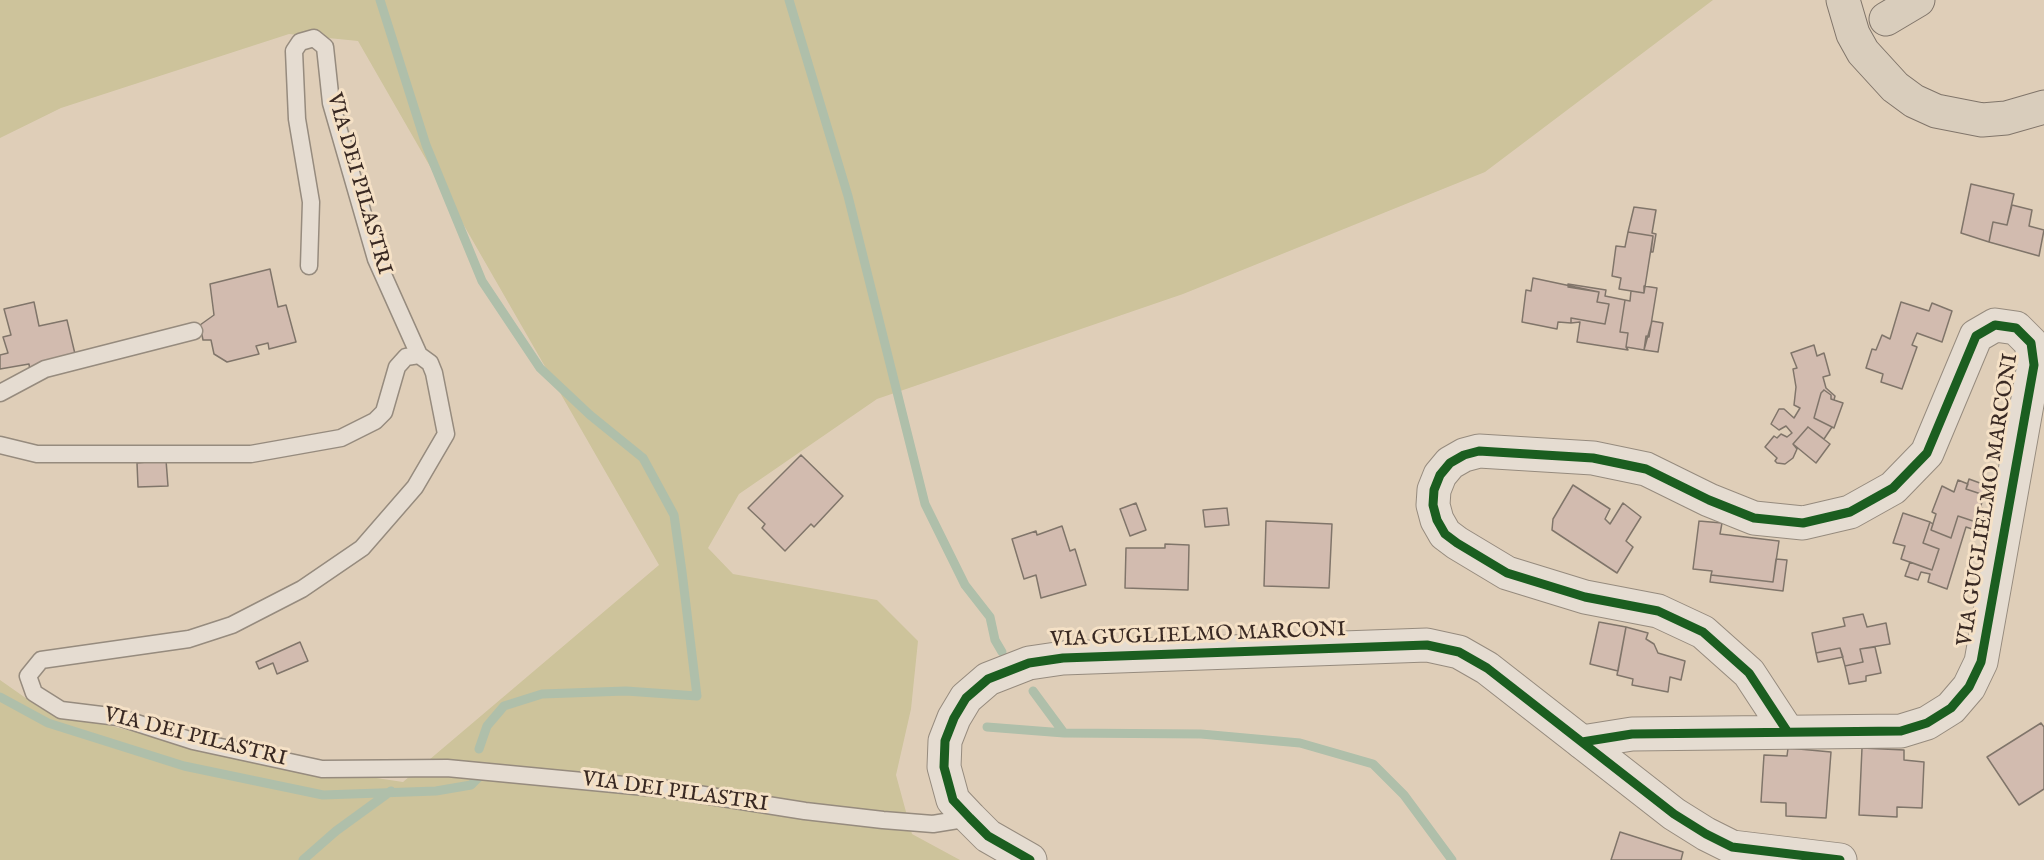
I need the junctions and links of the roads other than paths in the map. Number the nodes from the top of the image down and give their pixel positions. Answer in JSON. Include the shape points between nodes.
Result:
{"nodes":[{"id":1,"x":1843,"y":0,"type":"edge"},
{"id":2,"x":1918,"y":0,"type":"edge"},
{"id":3,"x":1886,"y":19,"type":"dead end"},
{"id":4,"x":2036,"y":110,"type":"edge"},
{"id":5,"x":309,"y":266,"type":"dead end"},
{"id":6,"x":194,"y":330,"type":"dead end"},
{"id":7,"x":419,"y":355,"type":"junction"},
{"id":8,"x":0,"y":393,"type":"edge"},
{"id":9,"x":0,"y":445,"type":"edge"},
{"id":10,"x":1787,"y":731,"type":"junction"},
{"id":11,"x":1582,"y":742,"type":"junction"},
{"id":12,"x":970,"y":818,"type":"junction"},
{"id":13,"x":1029,"y":860,"type":"edge"},
{"id":14,"x":1840,"y":860,"type":"edge"}],
"edges":[{"from":1,"to":4,"type":"highway","via":[[1863,52],[1895,87],[1914,100],[1936,111],[1982,120]]},
{"from":2,"to":3,"type":"highway"},
{"from":5,"to":7,"type":"lane","name":"VIA DEI PILASTRI","via":[[311,201],[297,119],[294,51],[300,42],[314,38],[325,47],[330,103],[376,259]]},
{"from":6,"to":8,"type":"lane","via":[[45,369]]},
{"from":7,"to":9,"type":"lane","via":[[406,357],[397,367],[384,412],[375,421],[341,438],[251,454],[37,454]]},
{"from":7,"to":12,"type":"lane","name":"VIA DEI PILASTRI","via":[[430,363],[434,373],[446,434],[415,487],[362,548],[302,589],[232,626],[189,639],[41,660],[28,676],[34,693],[61,710],[118,717],[193,741],[322,769],[447,768],[666,789],[883,820],[933,824]]},
{"from":10,"to":10,"type":"street","name":"VIA GUGLIELMO MARCONI","via":[[1900,731],[1951,708],[1969,687],[1981,662],[2034,365],[2031,343],[2016,328],[1995,325],[1976,336],[1927,453],[1893,488],[1850,512],[1803,523],[1754,518],[1646,469],[1593,458],[1479,451],[1450,463],[1440,475],[1434,489],[1435,513],[1445,534],[1457,543],[1507,573],[1585,597],[1658,611],[1703,632],[1749,673]]},
{"from":10,"to":11,"type":"street","name":"VIA GUGLIELMO MARCONI","via":[[1632,734]]},
{"from":11,"to":12,"type":"street","name":"VIA GUGLIELMO MARCONI","via":[[1487,668],[1460,652],[1427,645],[1063,658],[1029,663],[988,679],[960,708],[945,741],[944,766],[953,800]]},
{"from":11,"to":14,"type":"street","name":"VIA GUGLIELMO MARCONI","via":[[1674,814],[1732,847]]},
{"from":12,"to":13,"type":"street","name":"VIA GUGLIELMO MARCONI","via":[[988,836]]}]}
